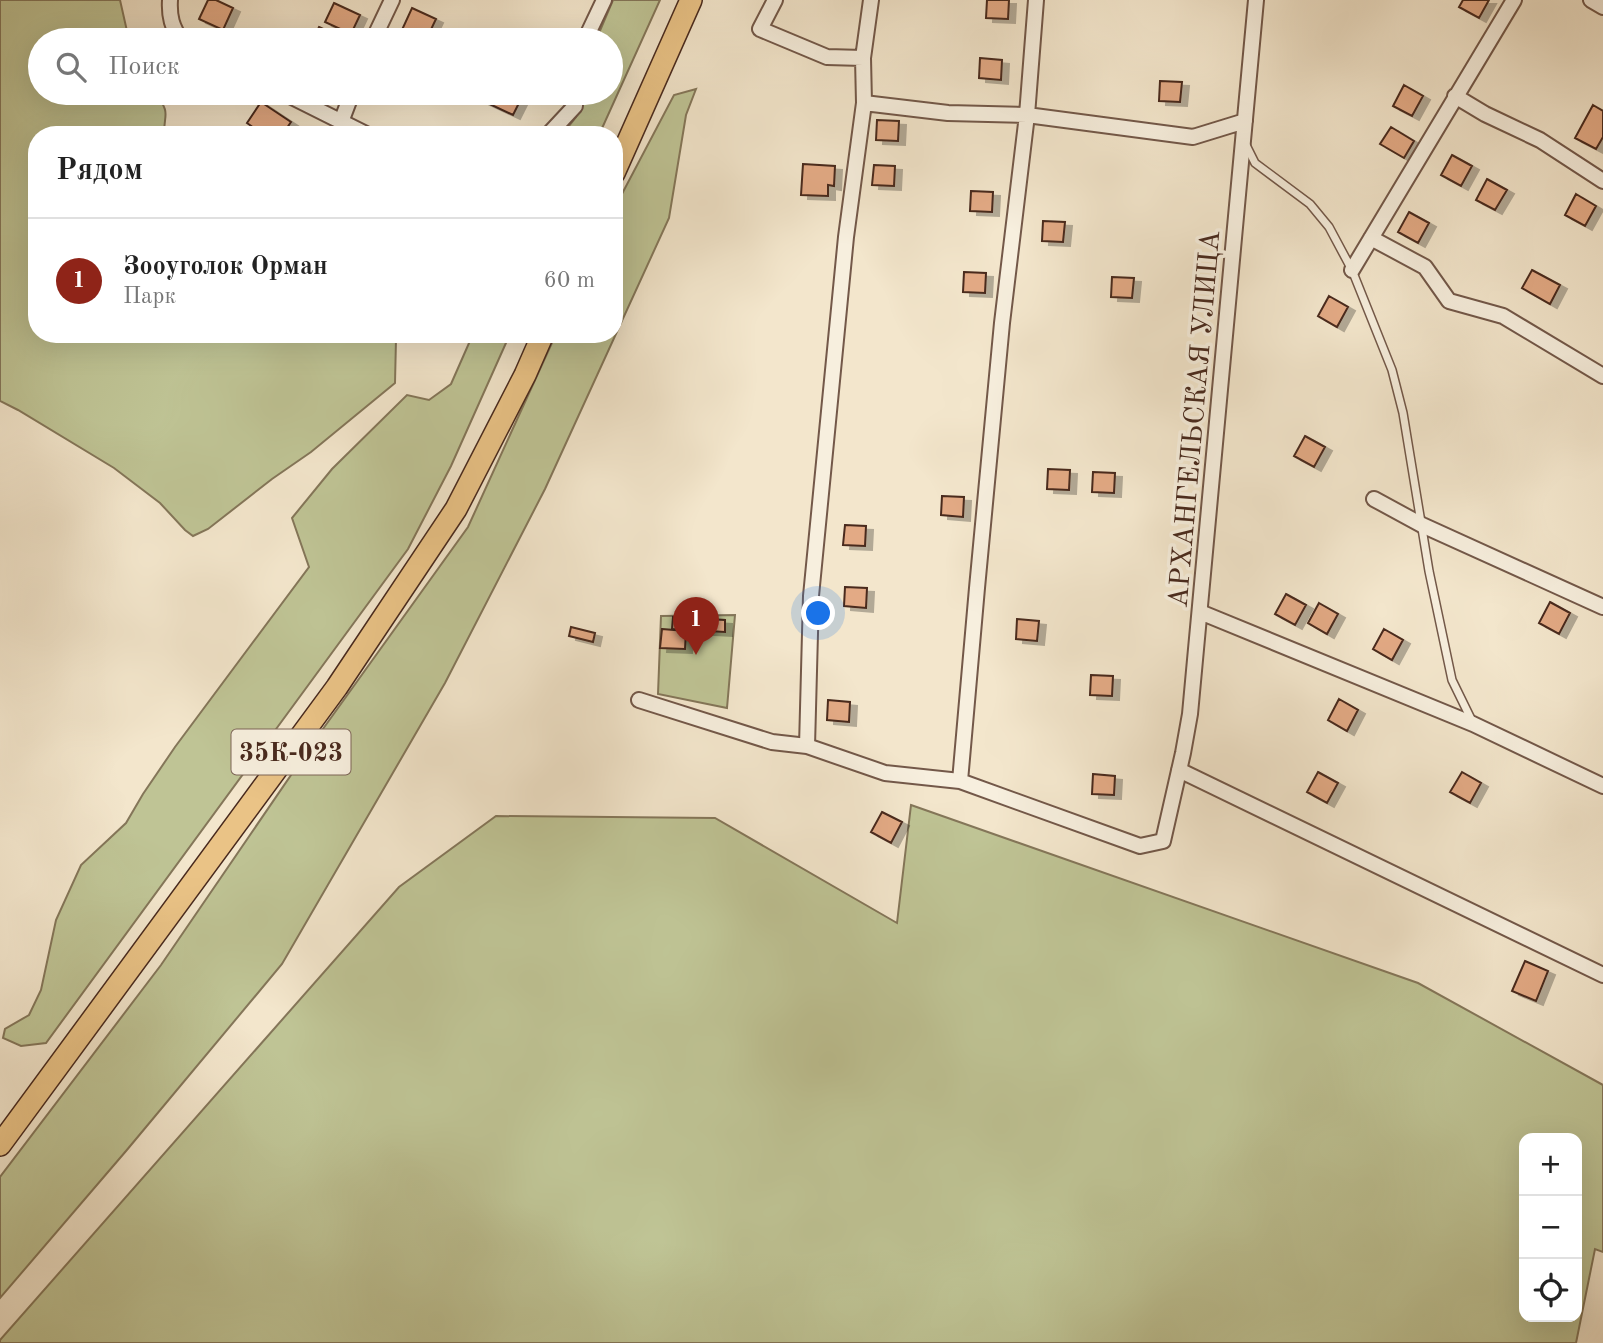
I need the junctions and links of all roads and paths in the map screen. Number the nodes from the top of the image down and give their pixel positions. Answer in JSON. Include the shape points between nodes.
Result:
{"nodes":[{"id":1,"x":170,"y":0,"type":"edge"},
{"id":2,"x":392,"y":0,"type":"edge"},
{"id":3,"x":604,"y":0,"type":"edge"},
{"id":4,"x":691,"y":0,"type":"edge"},
{"id":5,"x":775,"y":0,"type":"edge"},
{"id":6,"x":871,"y":0,"type":"edge"},
{"id":7,"x":1036,"y":0,"type":"edge"},
{"id":8,"x":1256,"y":0,"type":"edge"},
{"id":9,"x":1514,"y":0,"type":"edge"},
{"id":10,"x":1591,"y":0,"type":"edge"},
{"id":11,"x":1603,"y":7,"type":"edge"},
{"id":12,"x":173,"y":28,"type":"edge"},
{"id":13,"x":379,"y":28,"type":"edge"},
{"id":14,"x":591,"y":28,"type":"edge"},
{"id":15,"x":863,"y":58,"type":"junction"},
{"id":16,"x":1455,"y":96,"type":"junction"},
{"id":17,"x":864,"y":103,"type":"junction"},
{"id":18,"x":308,"y":105,"type":"edge"},
{"id":19,"x":347,"y":105,"type":"edge"},
{"id":20,"x":575,"y":105,"type":"edge"},
{"id":21,"x":1027,"y":115,"type":"junction"},
{"id":22,"x":1245,"y":121,"type":"junction"},
{"id":23,"x":341,"y":122,"type":"junction"},
{"id":24,"x":349,"y":126,"type":"edge"},
{"id":25,"x":556,"y":126,"type":"edge"},
{"id":26,"x":1243,"y":138,"type":"junction"},
{"id":27,"x":623,"y":153,"type":"edge"},
{"id":28,"x":1603,"y":181,"type":"edge"},
{"id":29,"x":1371,"y":238,"type":"junction"},
{"id":30,"x":1352,"y":270,"type":"junction"},
{"id":31,"x":539,"y":343,"type":"edge"},
{"id":32,"x":1603,"y":376,"type":"edge"},
{"id":33,"x":1374,"y":499,"type":"dead end"},
{"id":34,"x":1422,"y":524,"type":"junction"},
{"id":35,"x":1603,"y":607,"type":"edge"},
{"id":36,"x":1200,"y":612,"type":"junction"},
{"id":37,"x":639,"y":700,"type":"dead end"},
{"id":38,"x":1473,"y":724,"type":"junction"},
{"id":39,"x":807,"y":746,"type":"junction"},
{"id":40,"x":1179,"y":770,"type":"junction"},
{"id":41,"x":960,"y":781,"type":"junction"},
{"id":42,"x":1603,"y":786,"type":"edge"},
{"id":43,"x":1603,"y":975,"type":"edge"},
{"id":44,"x":0,"y":1145,"type":"edge"}],
"edges":[{"from":1,"to":12,"type":"street"},
{"from":2,"to":13,"type":"street"},
{"from":3,"to":14,"type":"street"},
{"from":4,"to":27,"type":"main road"},
{"from":5,"to":15,"type":"street","via":[[760,29],[827,57]]},
{"from":6,"to":15,"type":"street"},
{"from":7,"to":21,"type":"street"},
{"from":8,"to":22,"type":"street","name":"АРХАНГЕЛЬСКАЯ УЛИЦА"},
{"from":9,"to":16,"type":"street"},
{"from":10,"to":11,"type":"street"},
{"from":15,"to":17,"type":"street"},
{"from":16,"to":28,"type":"street","via":[[1540,140]]},
{"from":16,"to":29,"type":"street"},
{"from":17,"to":21,"type":"street","via":[[948,113]]},
{"from":17,"to":39,"type":"street","via":[[846,237],[811,596]]},
{"from":18,"to":23,"type":"street"},
{"from":19,"to":23,"type":"street"},
{"from":20,"to":25,"type":"street"},
{"from":21,"to":22,"type":"street","via":[[1193,137]]},
{"from":21,"to":41,"type":"street","via":[[1001,336]]},
{"from":22,"to":26,"type":"street","name":"АРХАНГЕЛЬСКАЯ УЛИЦА"},
{"from":23,"to":24,"type":"street"},
{"from":26,"to":30,"type":"lane","via":[[1255,163],[1310,204],[1329,227]]},
{"from":26,"to":36,"type":"street","name":"АРХАНГЕЛЬСКАЯ УЛИЦА"},
{"from":29,"to":30,"type":"street"},
{"from":29,"to":32,"type":"street","via":[[1425,267],[1449,300],[1503,316]]},
{"from":30,"to":34,"type":"lane","via":[[1395,381]]},
{"from":31,"to":44,"type":"main road","number":"35К-023","via":[[456,509],[332,694]]},
{"from":33,"to":34,"type":"street"},
{"from":34,"to":35,"type":"street"},
{"from":34,"to":38,"type":"lane","via":[[1452,680]]},
{"from":36,"to":38,"type":"street"},
{"from":36,"to":40,"type":"street","name":"АРХАНГЕЛЬСКАЯ УЛИЦА","via":[[1190,714]]},
{"from":37,"to":39,"type":"street","via":[[772,742]]},
{"from":38,"to":42,"type":"street"},
{"from":39,"to":41,"type":"street","via":[[885,773]]},
{"from":40,"to":41,"type":"street","name":"АРХАНГЕЛЬСКАЯ УЛИЦА","via":[[1163,841],[1140,846]]},
{"from":40,"to":43,"type":"street"}]}
